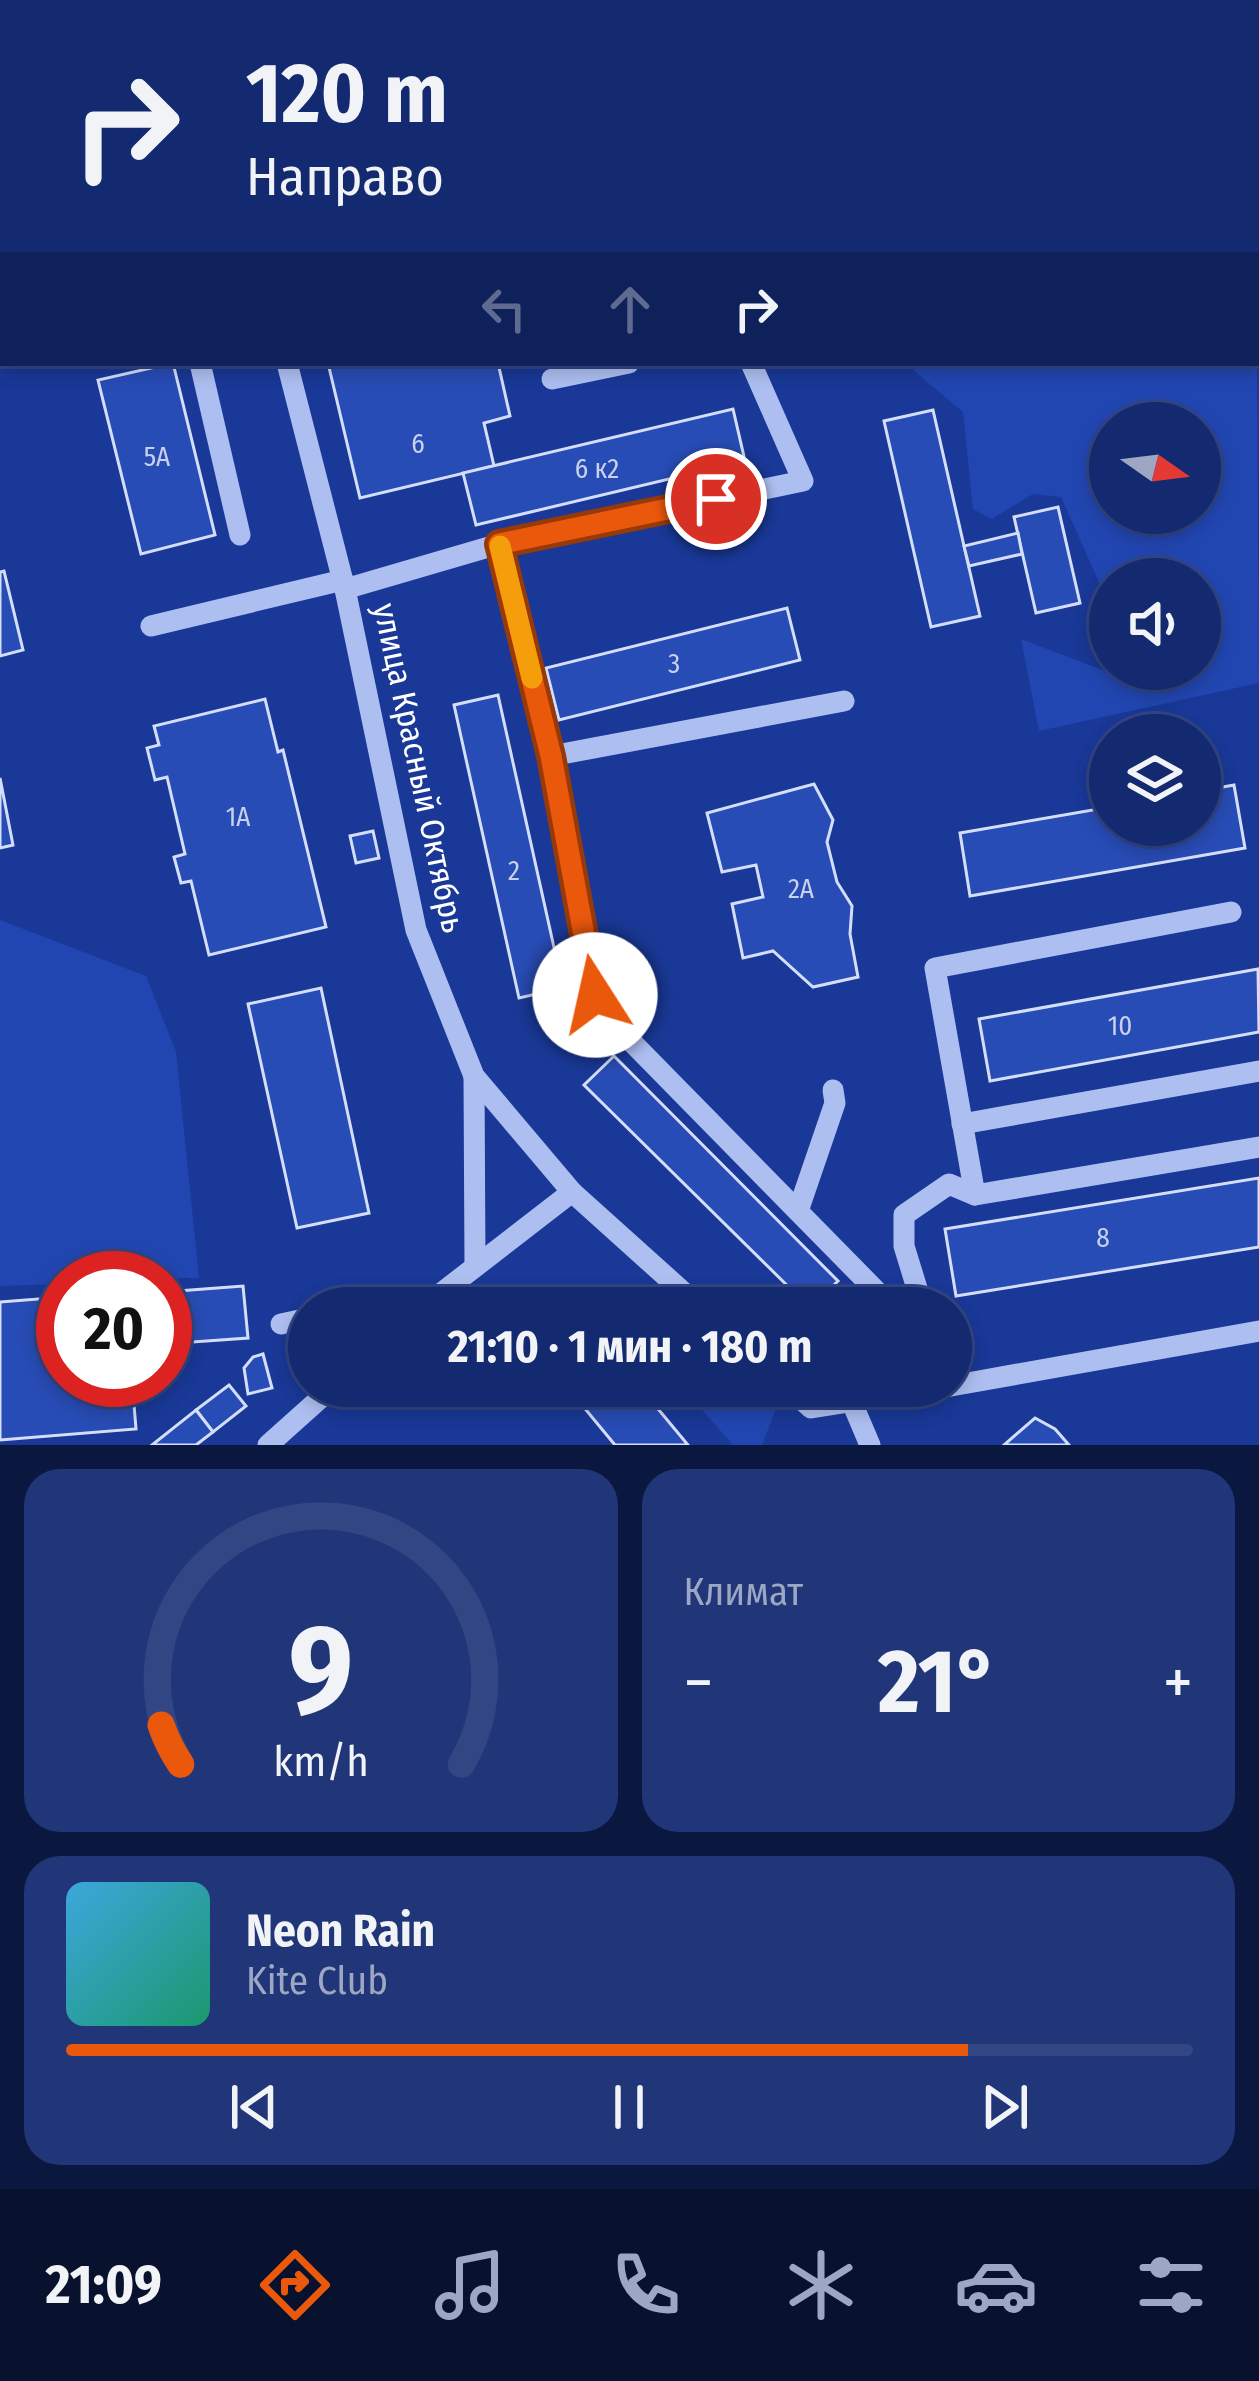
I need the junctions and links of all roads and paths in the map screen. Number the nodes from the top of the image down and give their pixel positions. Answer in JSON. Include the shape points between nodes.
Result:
{"nodes":[{"id":1,"x":201,"y":366,"type":"edge"},
{"id":2,"x":288,"y":366,"type":"edge"},
{"id":3,"x":615,"y":366,"type":"edge"},
{"id":4,"x":752,"y":366,"type":"edge"},
{"id":5,"x":552,"y":379,"type":"dead end"},
{"id":6,"x":240,"y":535,"type":"dead end"},
{"id":7,"x":499,"y":544,"type":"junction"},
{"id":8,"x":344,"y":584,"type":"junction"},
{"id":9,"x":151,"y":626,"type":"dead end"},
{"id":10,"x":844,"y":701,"type":"dead end"},
{"id":11,"x":551,"y":756,"type":"junction"},
{"id":12,"x":1231,"y":911,"type":"dead end"},
{"id":13,"x":1259,"y":1071,"type":"edge"},
{"id":14,"x":474,"y":1076,"type":"junction"},
{"id":15,"x":833,"y":1090,"type":"dead end"},
{"id":16,"x":962,"y":1124,"type":"junction"},
{"id":17,"x":1259,"y":1147,"type":"edge"},
{"id":18,"x":572,"y":1192,"type":"junction"},
{"id":19,"x":975,"y":1195,"type":"junction"},
{"id":20,"x":798,"y":1211,"type":"junction"},
{"id":21,"x":475,"y":1266,"type":"junction"},
{"id":22,"x":448,"y":1287,"type":"edge"},
{"id":23,"x":678,"y":1287,"type":"edge"},
{"id":24,"x":872,"y":1287,"type":"edge"},
{"id":25,"x":917,"y":1287,"type":"edge"},
{"id":26,"x":288,"y":1322,"type":"edge"},
{"id":27,"x":281,"y":1324,"type":"dead end"},
{"id":28,"x":1259,"y":1331,"type":"edge"},
{"id":29,"x":972,"y":1382,"type":"edge"},
{"id":30,"x":311,"y":1407,"type":"edge"},
{"id":31,"x":854,"y":1407,"type":"edge"},
{"id":32,"x":268,"y":1445,"type":"edge"},
{"id":33,"x":870,"y":1445,"type":"edge"}],
"edges":[{"from":1,"to":6,"type":"street"},
{"from":2,"to":8,"type":"street","name":"улица Красный Октябрь"},
{"from":3,"to":5,"type":"street"},
{"from":4,"to":7,"type":"street","via":[[803,482]]},
{"from":7,"to":8,"type":"street"},
{"from":7,"to":11,"type":"street"},
{"from":8,"to":9,"type":"street"},
{"from":8,"to":14,"type":"street","name":"улица Красный Октябрь","via":[[416,930]]},
{"from":10,"to":11,"type":"street"},
{"from":11,"to":20,"type":"street","via":[[595,995]]},
{"from":12,"to":16,"type":"street","via":[[935,968]]},
{"from":13,"to":16,"type":"street"},
{"from":14,"to":18,"type":"street","name":"улица Красный Октябрь"},
{"from":14,"to":21,"type":"street"},
{"from":15,"to":20,"type":"street"},
{"from":16,"to":19,"type":"street"},
{"from":17,"to":19,"type":"street"},
{"from":18,"to":21,"type":"street"},
{"from":18,"to":23,"type":"street","name":"улица Красный Октябрь"},
{"from":19,"to":25,"type":"street","via":[[949,1184],[904,1215]]},
{"from":20,"to":24,"type":"street"},
{"from":21,"to":22,"type":"street"},
{"from":26,"to":27,"type":"street"},
{"from":28,"to":29,"type":"street"},
{"from":30,"to":32,"type":"street"},
{"from":31,"to":33,"type":"street"}]}
